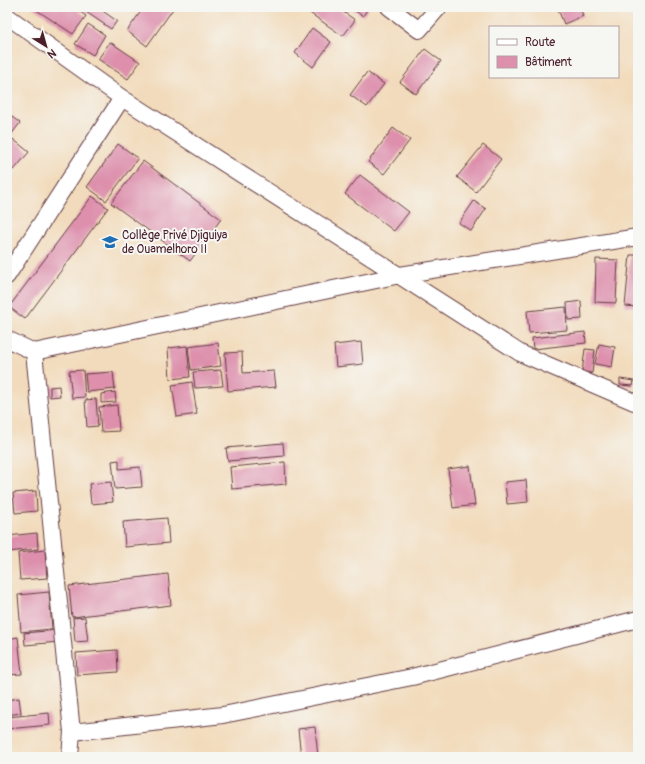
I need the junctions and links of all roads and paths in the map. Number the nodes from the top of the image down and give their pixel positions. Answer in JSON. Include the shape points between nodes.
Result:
{"nodes":[{"id":1,"x":390,"y":7,"type":"edge"},
{"id":2,"x":439,"y":7,"type":"edge"},
{"id":3,"x":7,"y":16,"type":"edge"},
{"id":4,"x":122,"y":98,"type":"junction"},
{"id":5,"x":638,"y":236,"type":"edge"},
{"id":6,"x":400,"y":275,"type":"junction"},
{"id":7,"x":7,"y":276,"type":"edge"},
{"id":8,"x":7,"y":339,"type":"edge"},
{"id":9,"x":34,"y":352,"type":"junction"},
{"id":10,"x":638,"y":401,"type":"edge"},
{"id":11,"x":638,"y":619,"type":"edge"},
{"id":12,"x":72,"y":732,"type":"junction"},
{"id":13,"x":70,"y":757,"type":"edge"}],
"edges":[{"from":1,"to":2,"type":"street","via":[[419,30]]},
{"from":3,"to":4,"type":"street"},
{"from":4,"to":6,"type":"street"},
{"from":4,"to":7,"type":"street"},
{"from":5,"to":6,"type":"street"},
{"from":6,"to":9,"type":"street"},
{"from":6,"to":10,"type":"street","via":[[520,353],[634,402]]},
{"from":8,"to":9,"type":"street"},
{"from":9,"to":12,"type":"street"},
{"from":11,"to":12,"type":"street","via":[[412,678],[223,715]]},
{"from":12,"to":13,"type":"street"}]}
